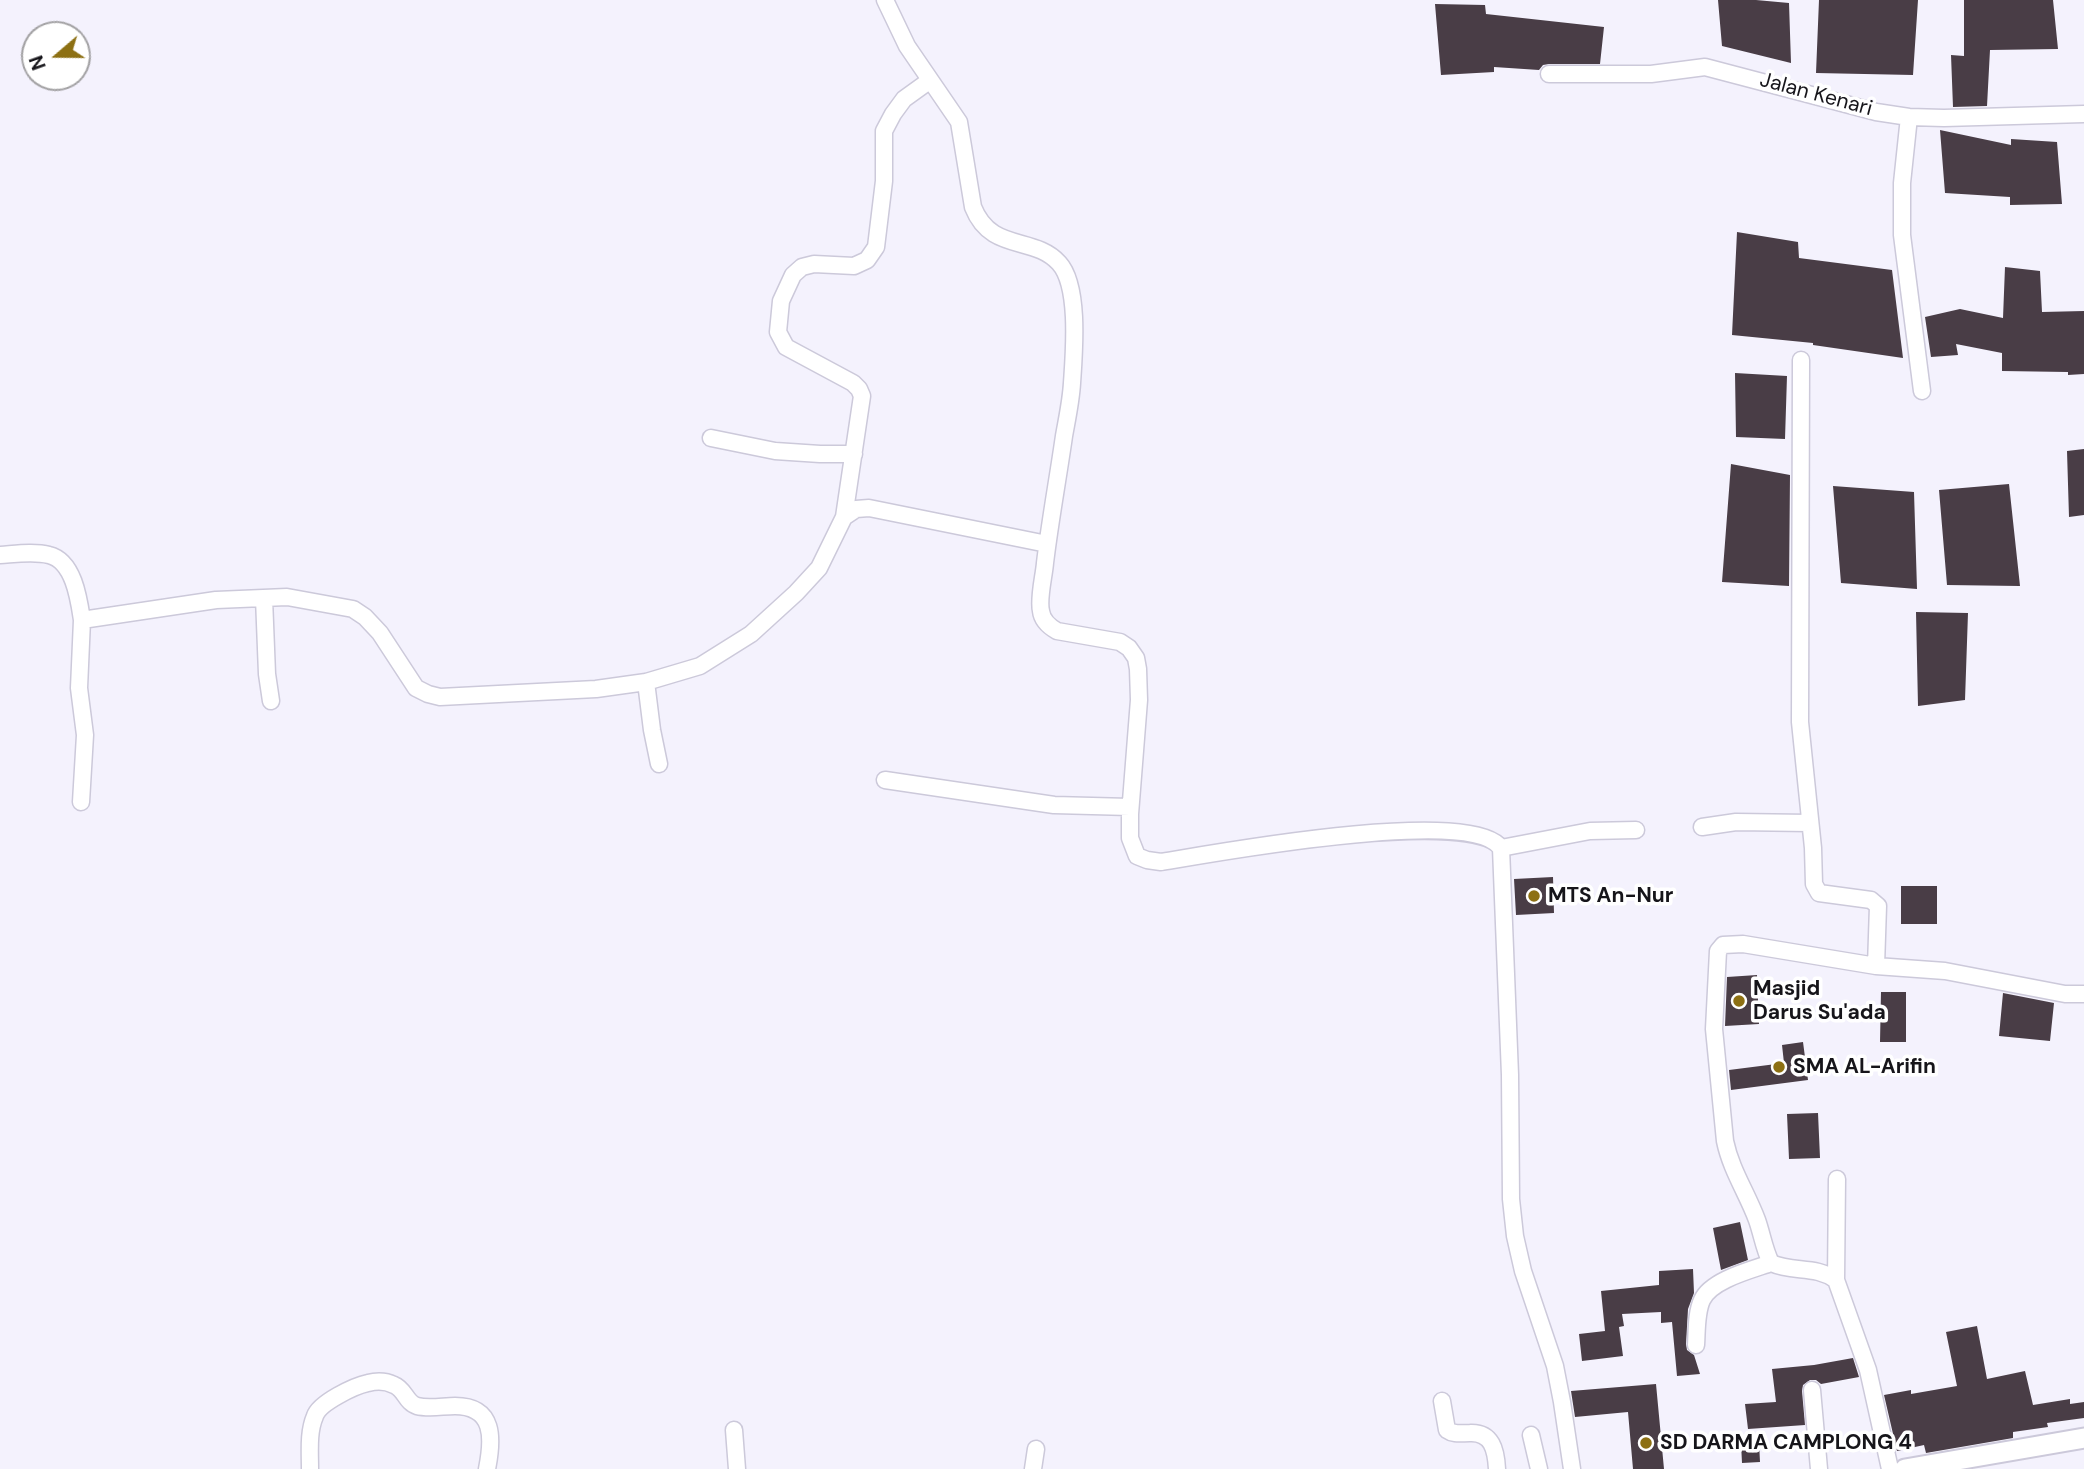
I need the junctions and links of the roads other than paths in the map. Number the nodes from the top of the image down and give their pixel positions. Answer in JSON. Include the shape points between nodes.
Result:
{"nodes":[{"id":1,"x":885,"y":0,"type":"edge"},
{"id":2,"x":1549,"y":74,"type":"dead end"},
{"id":3,"x":929,"y":81,"type":"junction"},
{"id":4,"x":2084,"y":114,"type":"edge"},
{"id":5,"x":1909,"y":117,"type":"junction"},
{"id":6,"x":1801,"y":360,"type":"dead end"},
{"id":7,"x":1922,"y":391,"type":"dead end"},
{"id":8,"x":711,"y":438,"type":"dead end"},
{"id":9,"x":854,"y":454,"type":"junction"},
{"id":10,"x":844,"y":517,"type":"junction"},
{"id":11,"x":1047,"y":544,"type":"junction"},
{"id":12,"x":0,"y":555,"type":"edge"},
{"id":13,"x":264,"y":598,"type":"junction"},
{"id":14,"x":82,"y":620,"type":"junction"},
{"id":15,"x":646,"y":682,"type":"junction"},
{"id":16,"x":271,"y":701,"type":"dead end"},
{"id":17,"x":659,"y":764,"type":"dead end"},
{"id":18,"x":885,"y":780,"type":"dead end"},
{"id":19,"x":81,"y":802,"type":"dead end"},
{"id":20,"x":1130,"y":807,"type":"junction"},
{"id":21,"x":1810,"y":824,"type":"junction"},
{"id":22,"x":1702,"y":827,"type":"dead end"},
{"id":23,"x":1636,"y":830,"type":"dead end"},
{"id":24,"x":1501,"y":848,"type":"junction"},
{"id":25,"x":1876,"y":966,"type":"junction"},
{"id":26,"x":2084,"y":994,"type":"edge"},
{"id":27,"x":1837,"y":1179,"type":"dead end"},
{"id":28,"x":1771,"y":1263,"type":"junction"},
{"id":29,"x":1836,"y":1280,"type":"junction"},
{"id":30,"x":1696,"y":1345,"type":"dead end"},
{"id":31,"x":1812,"y":1390,"type":"dead end"},
{"id":32,"x":1442,"y":1401,"type":"dead end"},
{"id":33,"x":734,"y":1430,"type":"dead end"},
{"id":34,"x":1531,"y":1435,"type":"dead end"},
{"id":35,"x":2084,"y":1438,"type":"edge"},
{"id":36,"x":1036,"y":1448,"type":"dead end"},
{"id":37,"x":310,"y":1469,"type":"edge"},
{"id":38,"x":486,"y":1469,"type":"edge"},
{"id":39,"x":737,"y":1469,"type":"edge"},
{"id":40,"x":1033,"y":1469,"type":"edge"},
{"id":41,"x":1497,"y":1469,"type":"edge"},
{"id":42,"x":1539,"y":1469,"type":"edge"},
{"id":43,"x":1572,"y":1469,"type":"edge"},
{"id":44,"x":1819,"y":1469,"type":"edge"},
{"id":45,"x":1890,"y":1469,"type":"edge"},
{"id":46,"x":1905,"y":1469,"type":"edge"}],
"edges":[{"from":1,"to":3,"type":"street"},
{"from":2,"to":5,"type":"street","name":"Jalan Kenari","via":[[1651,74],[1715,68]]},
{"from":3,"to":9,"type":"street","via":[[904,99],[884,131],[876,247],[867,260],[853,266],[802,267],[781,301],[778,332],[786,347],[859,389],[862,405]]},
{"from":3,"to":11,"type":"street","via":[[959,122],[973,207],[984,226],[996,236],[1049,254],[1068,279],[1074,310],[1072,385]]},
{"from":4,"to":5,"type":"street","name":"Jalan Kenari"},
{"from":5,"to":7,"type":"street","via":[[1902,235]]},
{"from":6,"to":21,"type":"street","via":[[1800,722]]},
{"from":8,"to":9,"type":"street","via":[[775,451]]},
{"from":9,"to":10,"type":"street"},
{"from":10,"to":11,"type":"street","via":[[869,508]]},
{"from":10,"to":15,"type":"street","via":[[819,568],[751,634],[700,666]]},
{"from":11,"to":20,"type":"street","via":[[1040,610],[1049,626],[1120,642],[1136,659],[1139,700]]},
{"from":12,"to":14,"type":"street","via":[[51,555],[70,574]]},
{"from":13,"to":14,"type":"street","via":[[216,600]]},
{"from":13,"to":15,"type":"street","via":[[287,597],[353,609],[380,633],[416,688],[440,697]]},
{"from":13,"to":16,"type":"street"},
{"from":14,"to":19,"type":"street","via":[[79,688],[85,736]]},
{"from":15,"to":17,"type":"street"},
{"from":18,"to":20,"type":"street","via":[[1054,805]]},
{"from":20,"to":24,"type":"street","via":[[1130,838],[1137,856],[1161,862],[1368,833],[1460,832],[1486,837]]},
{"from":21,"to":22,"type":"street","via":[[1735,822]]},
{"from":21,"to":25,"type":"street","via":[[1816,890],[1871,900],[1878,906]]},
{"from":23,"to":24,"type":"street","via":[[1590,831]]},
{"from":24,"to":43,"type":"street","via":[[1512,1211],[1523,1271],[1555,1366]]},
{"from":25,"to":26,"type":"street","via":[[1945,971]]},
{"from":25,"to":28,"type":"street","via":[[1743,944],[1723,944],[1718,951],[1714,1030],[1725,1141]]},
{"from":27,"to":29,"type":"street"},
{"from":28,"to":29,"type":"street","via":[[1819,1270]]},
{"from":28,"to":30,"type":"street","via":[[1720,1283],[1703,1297]]},
{"from":29,"to":45,"type":"street","via":[[1868,1370]]},
{"from":31,"to":44,"type":"street"},
{"from":32,"to":41,"type":"street","via":[[1447,1430],[1489,1438]]},
{"from":33,"to":39,"type":"street"},
{"from":34,"to":42,"type":"street"},
{"from":35,"to":46,"type":"street"},
{"from":36,"to":40,"type":"street"},
{"from":37,"to":38,"type":"street","via":[[316,1412],[346,1392],[378,1382],[397,1385],[415,1405],[475,1410],[490,1431]]}]}
